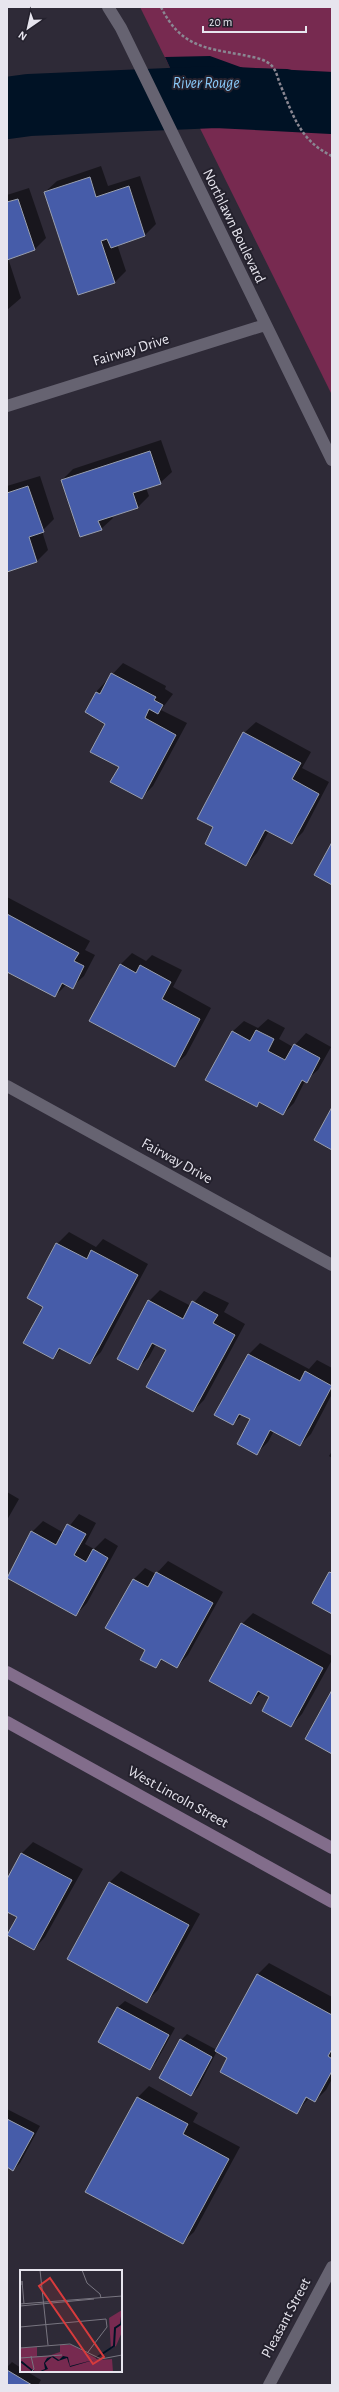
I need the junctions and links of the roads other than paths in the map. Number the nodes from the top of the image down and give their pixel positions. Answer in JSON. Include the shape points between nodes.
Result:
{"nodes":[{"id":1,"x":108,"y":7,"type":"edge"},
{"id":2,"x":265,"y":325,"type":"junction"},
{"id":3,"x":7,"y":406,"type":"edge"},
{"id":4,"x":332,"y":460,"type":"edge"},
{"id":5,"x":7,"y":1086,"type":"edge"},
{"id":6,"x":332,"y":1264,"type":"edge"},
{"id":7,"x":7,"y":1672,"type":"edge"},
{"id":8,"x":7,"y":1722,"type":"edge"},
{"id":9,"x":332,"y":1848,"type":"edge"},
{"id":10,"x":332,"y":1902,"type":"edge"},
{"id":11,"x":332,"y":2267,"type":"edge"},
{"id":12,"x":269,"y":2385,"type":"edge"}],
"edges":[{"from":1,"to":2,"type":"street","name":"Northlawn Boulevard","via":[[121,28]]},
{"from":2,"to":3,"type":"street","name":"Fairway Drive"},
{"from":2,"to":4,"type":"street","name":"Northlawn Boulevard"},
{"from":5,"to":6,"type":"street","name":"Fairway Drive"},
{"from":7,"to":9,"type":"street","name":"West Lincoln Street"},
{"from":8,"to":10,"type":"street","name":"West Lincoln Street"},
{"from":11,"to":12,"type":"street","name":"Pleasant Street"}]}
